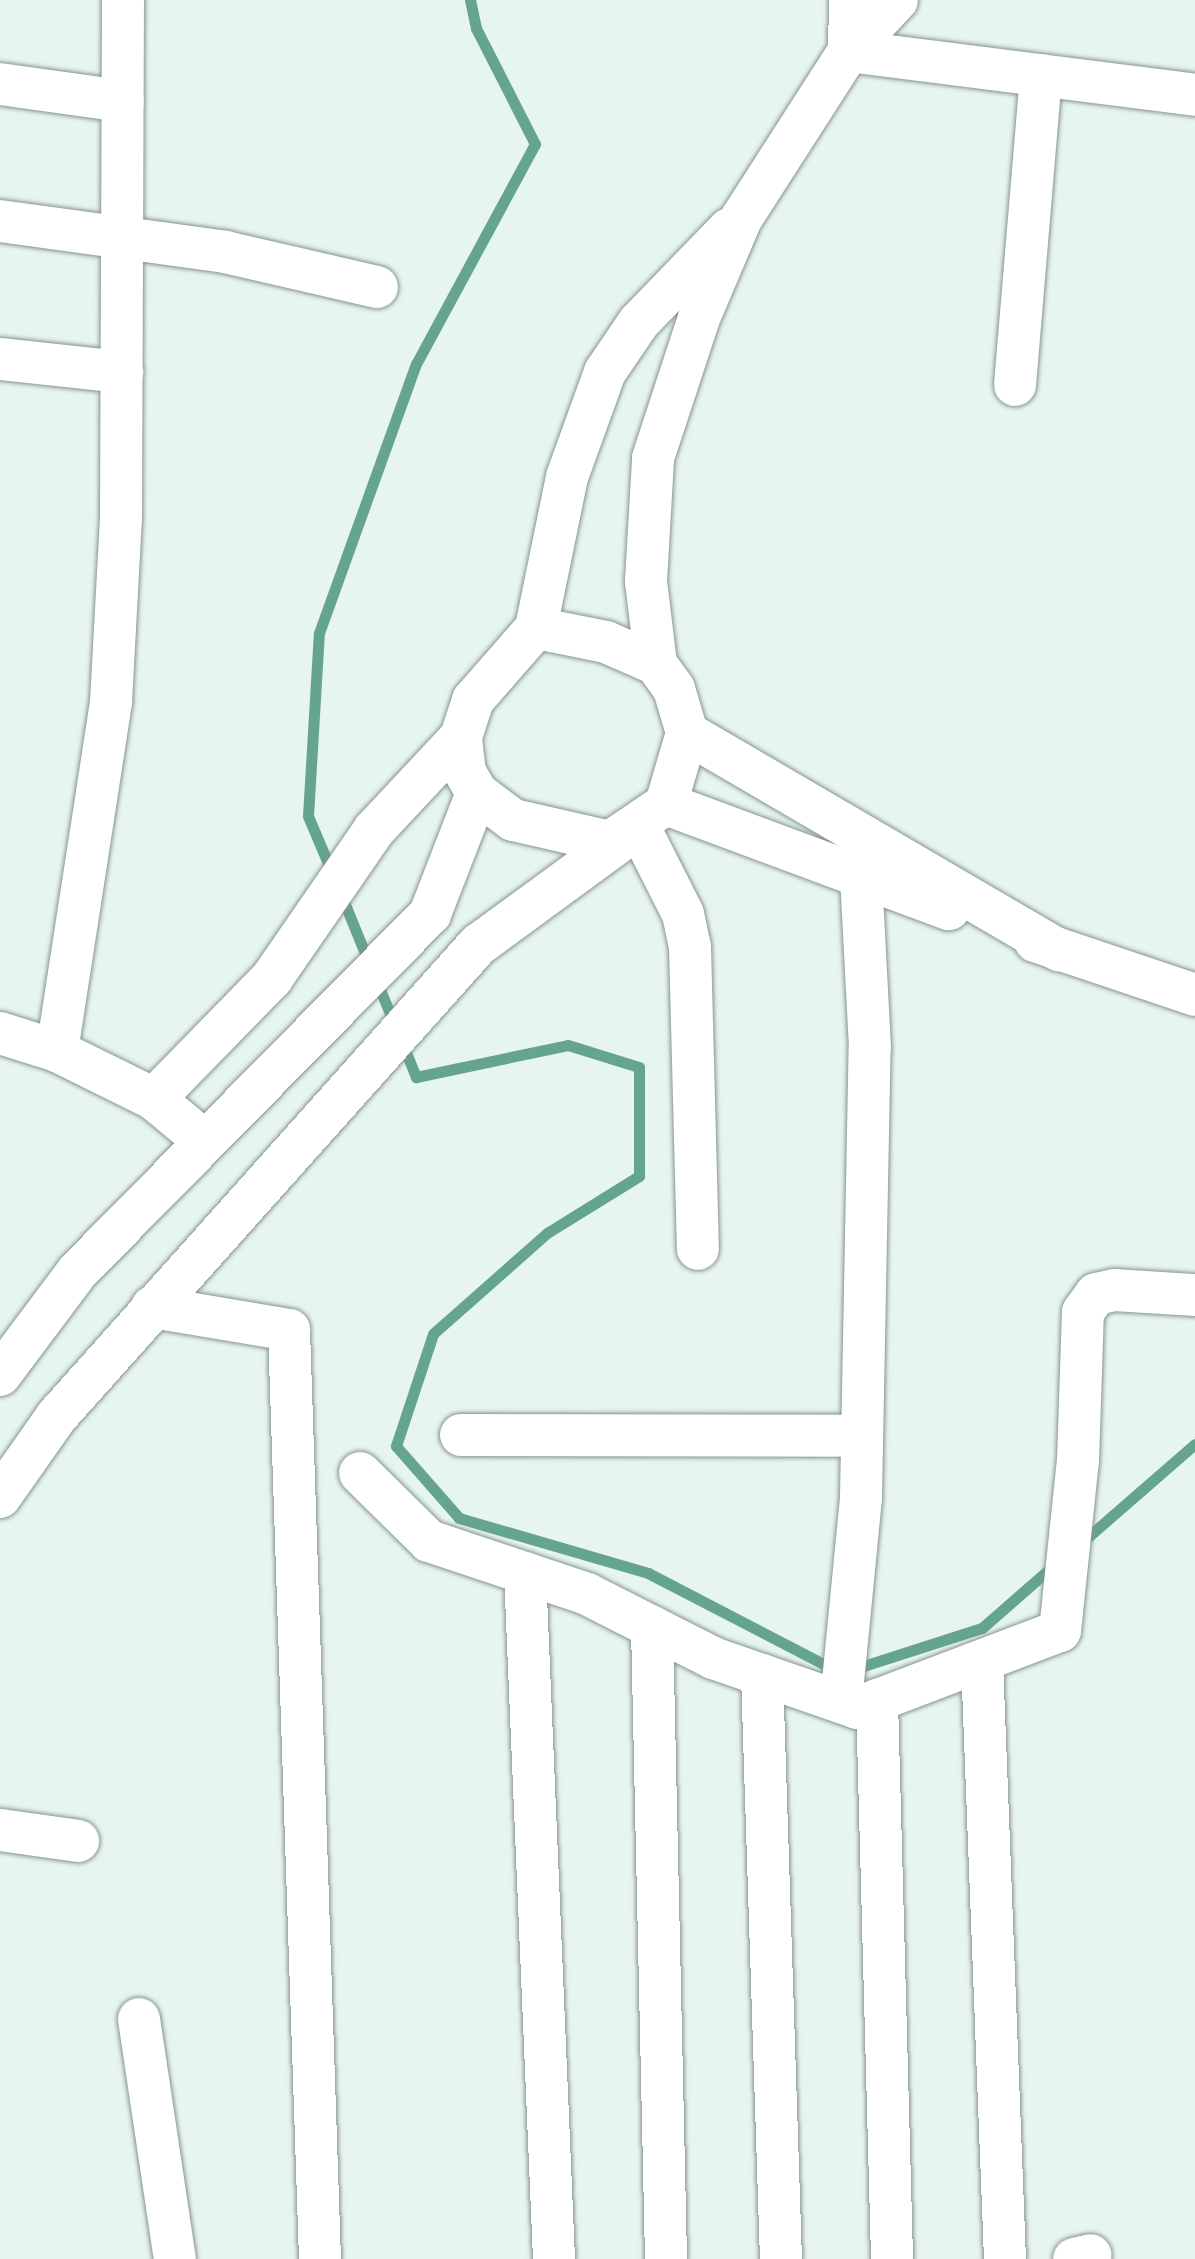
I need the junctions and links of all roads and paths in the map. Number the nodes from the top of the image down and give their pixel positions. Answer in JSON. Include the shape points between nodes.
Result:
{"nodes":[{"id":1,"x":122,"y":0,"type":"edge"},
{"id":2,"x":850,"y":0,"type":"edge"},
{"id":3,"x":897,"y":0,"type":"edge"},
{"id":4,"x":849,"y":51,"type":"junction"},
{"id":5,"x":1042,"y":75,"type":"junction"},
{"id":6,"x":0,"y":84,"type":"edge"},
{"id":7,"x":1195,"y":94,"type":"edge"},
{"id":8,"x":123,"y":102,"type":"junction"},
{"id":9,"x":741,"y":219,"type":"junction"},
{"id":10,"x":0,"y":221,"type":"edge"},
{"id":11,"x":123,"y":241,"type":"junction"},
{"id":12,"x":377,"y":287,"type":"dead end"},
{"id":13,"x":0,"y":360,"type":"edge"},
{"id":14,"x":122,"y":372,"type":"junction"},
{"id":15,"x":1015,"y":385,"type":"dead end"},
{"id":16,"x":536,"y":628,"type":"junction"},
{"id":17,"x":656,"y":664,"type":"junction"},
{"id":18,"x":687,"y":733,"type":"junction"},
{"id":19,"x":461,"y":737,"type":"junction"},
{"id":20,"x":477,"y":794,"type":"junction"},
{"id":21,"x":652,"y":815,"type":"junction"},
{"id":22,"x":862,"y":876,"type":"junction"},
{"id":23,"x":1059,"y":950,"type":"junction"},
{"id":24,"x":1195,"y":995,"type":"edge"},
{"id":25,"x":0,"y":1033,"type":"edge"},
{"id":26,"x":57,"y":1050,"type":"junction"},
{"id":27,"x":154,"y":1099,"type":"junction"},
{"id":28,"x":202,"y":1139,"type":"junction"},
{"id":29,"x":698,"y":1249,"type":"dead end"},
{"id":30,"x":1195,"y":1295,"type":"edge"},
{"id":31,"x":152,"y":1308,"type":"junction"},
{"id":32,"x":0,"y":1375,"type":"edge"},
{"id":33,"x":461,"y":1435,"type":"dead end"},
{"id":34,"x":862,"y":1436,"type":"junction"},
{"id":35,"x":360,"y":1473,"type":"dead end"},
{"id":36,"x":0,"y":1497,"type":"edge"},
{"id":37,"x":525,"y":1573,"type":"junction"},
{"id":38,"x":652,"y":1627,"type":"junction"},
{"id":39,"x":982,"y":1661,"type":"junction"},
{"id":40,"x":762,"y":1675,"type":"junction"},
{"id":41,"x":859,"y":1701,"type":"junction"},
{"id":42,"x":0,"y":1830,"type":"edge"},
{"id":43,"x":78,"y":1840,"type":"dead end"},
{"id":44,"x":139,"y":2019,"type":"dead end"},
{"id":45,"x":175,"y":2259,"type":"edge"},
{"id":46,"x":320,"y":2259,"type":"edge"},
{"id":47,"x":554,"y":2259,"type":"edge"},
{"id":48,"x":666,"y":2259,"type":"edge"},
{"id":49,"x":780,"y":2259,"type":"edge"},
{"id":50,"x":892,"y":2259,"type":"edge"},
{"id":51,"x":1005,"y":2259,"type":"edge"}],
"edges":[{"from":1,"to":8,"type":"street"},
{"from":2,"to":4,"type":"street"},
{"from":3,"to":4,"type":"street"},
{"from":4,"to":5,"type":"street"},
{"from":4,"to":9,"type":"street"},
{"from":5,"to":7,"type":"street"},
{"from":5,"to":15,"type":"street"},
{"from":6,"to":8,"type":"street"},
{"from":8,"to":11,"type":"street"},
{"from":9,"to":16,"type":"street","via":[[638,322],[605,372],[568,477]]},
{"from":9,"to":17,"type":"street","via":[[699,318],[653,458],[646,581]]},
{"from":10,"to":11,"type":"street"},
{"from":11,"to":12,"type":"street","via":[[225,252]]},
{"from":11,"to":14,"type":"street"},
{"from":13,"to":14,"type":"street"},
{"from":14,"to":26,"type":"street","via":[[111,702]]},
{"from":16,"to":17,"type":"street","via":[[606,642]]},
{"from":16,"to":19,"type":"street","via":[[473,700]]},
{"from":17,"to":18,"type":"street","via":[[674,689]]},
{"from":18,"to":21,"type":"street"},
{"from":18,"to":23,"type":"street"},
{"from":19,"to":20,"type":"street","via":[[464,772]]},
{"from":19,"to":27,"type":"street","via":[[374,830],[272,978]]},
{"from":20,"to":21,"type":"street","via":[[513,820],[582,840],[610,842]]},
{"from":20,"to":28,"type":"street","via":[[430,914]]},
{"from":21,"to":22,"type":"street"},
{"from":21,"to":29,"type":"street","via":[[690,946]]},
{"from":21,"to":31,"type":"street","via":[[478,944]]},
{"from":22,"to":23,"type":"street"},
{"from":22,"to":34,"type":"street","via":[[870,1048]]},
{"from":23,"to":24,"type":"street"},
{"from":25,"to":26,"type":"street"},
{"from":26,"to":27,"type":"street"},
{"from":27,"to":28,"type":"street"},
{"from":28,"to":32,"type":"street","via":[[77,1272]]},
{"from":30,"to":39,"type":"street","via":[[1115,1290],[1088,1301],[1060,1632]]},
{"from":31,"to":36,"type":"street","via":[[57,1416]]},
{"from":31,"to":46,"type":"street","via":[[289,1330]]},
{"from":33,"to":34,"type":"street"},
{"from":34,"to":41,"type":"street"},
{"from":35,"to":37,"type":"street","via":[[429,1541]]},
{"from":37,"to":38,"type":"street"},
{"from":37,"to":47,"type":"street"},
{"from":38,"to":40,"type":"street"},
{"from":38,"to":48,"type":"street"},
{"from":39,"to":41,"type":"street"},
{"from":39,"to":51,"type":"street"},
{"from":40,"to":41,"type":"street"},
{"from":40,"to":49,"type":"street"},
{"from":41,"to":50,"type":"street"},
{"from":42,"to":43,"type":"street"},
{"from":44,"to":45,"type":"street"}]}
